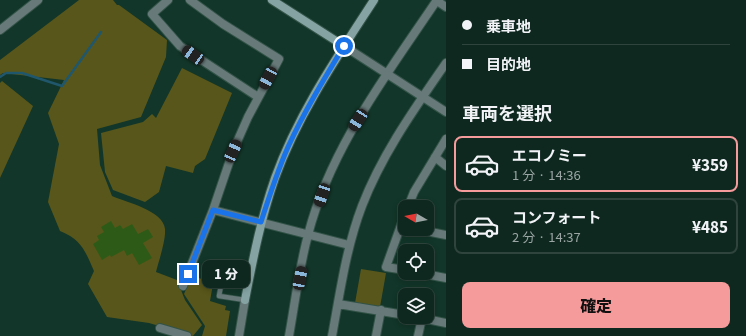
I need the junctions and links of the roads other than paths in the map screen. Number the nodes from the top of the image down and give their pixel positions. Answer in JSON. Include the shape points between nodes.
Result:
{"nodes":[{"id":1,"x":38,"y":0,"type":"edge"},
{"id":2,"x":168,"y":0,"type":"edge"},
{"id":3,"x":190,"y":0,"type":"edge"},
{"id":4,"x":272,"y":0,"type":"edge"},
{"id":5,"x":374,"y":0,"type":"edge"},
{"id":6,"x":437,"y":0,"type":"edge"},
{"id":7,"x":446,"y":7,"type":"edge"},
{"id":8,"x":0,"y":30,"type":"edge"},
{"id":9,"x":344,"y":46,"type":"junction"},
{"id":10,"x":446,"y":63,"type":"edge"},
{"id":11,"x":388,"y":74,"type":"junction"},
{"id":12,"x":423,"y":96,"type":"junction"},
{"id":13,"x":258,"y":98,"type":"junction"},
{"id":14,"x":446,"y":112,"type":"edge"},
{"id":15,"x":446,"y":139,"type":"edge"},
{"id":16,"x":435,"y":157,"type":"junction"},
{"id":17,"x":446,"y":166,"type":"edge"},
{"id":18,"x":411,"y":200,"type":"edge"},
{"id":19,"x":213,"y":210,"type":"junction"},
{"id":20,"x":261,"y":222,"type":"junction"},
{"id":21,"x":434,"y":233,"type":"edge"},
{"id":22,"x":308,"y":234,"type":"junction"},
{"id":23,"x":446,"y":235,"type":"edge"},
{"id":24,"x":398,"y":236,"type":"edge"},
{"id":25,"x":349,"y":245,"type":"junction"},
{"id":26,"x":398,"y":269,"type":"edge"},
{"id":27,"x":434,"y":276,"type":"edge"},
{"id":28,"x":446,"y":278,"type":"edge"},
{"id":29,"x":248,"y":284,"type":"junction"},
{"id":30,"x":184,"y":286,"type":"dead end"},
{"id":31,"x":245,"y":300,"type":"junction"},
{"id":32,"x":338,"y":304,"type":"junction"},
{"id":33,"x":381,"y":310,"type":"junction"},
{"id":34,"x":398,"y":314,"type":"edge"},
{"id":35,"x":434,"y":320,"type":"edge"},
{"id":36,"x":446,"y":323,"type":"edge"},
{"id":37,"x":419,"y":324,"type":"edge"},
{"id":38,"x":160,"y":328,"type":"dead end"},
{"id":39,"x":187,"y":336,"type":"edge"},
{"id":40,"x":238,"y":336,"type":"edge"},
{"id":41,"x":289,"y":336,"type":"edge"},
{"id":42,"x":332,"y":336,"type":"edge"},
{"id":43,"x":376,"y":336,"type":"edge"},
{"id":44,"x":418,"y":336,"type":"edge"}],
"edges":[{"from":1,"to":8,"type":"street"},
{"from":2,"to":13,"type":"street","via":[[152,14],[180,46]]},
{"from":3,"to":13,"type":"street","via":[[279,59]]},
{"from":4,"to":9,"type":"street"},
{"from":5,"to":9,"type":"street"},
{"from":6,"to":7,"type":"street"},
{"from":6,"to":11,"type":"street"},
{"from":9,"to":11,"type":"street"},
{"from":9,"to":20,"type":"street","via":[[294,135],[275,178]]},
{"from":10,"to":12,"type":"street"},
{"from":11,"to":12,"type":"street"},
{"from":11,"to":22,"type":"street","via":[[351,132],[326,182]]},
{"from":12,"to":14,"type":"street"},
{"from":12,"to":25,"type":"street","via":[[374,178]]},
{"from":13,"to":19,"type":"street","via":[[233,151]]},
{"from":15,"to":16,"type":"street"},
{"from":16,"to":17,"type":"street"},
{"from":16,"to":18,"type":"street"},
{"from":19,"to":20,"type":"street"},
{"from":19,"to":30,"type":"street"},
{"from":20,"to":22,"type":"street"},
{"from":20,"to":29,"type":"street"},
{"from":21,"to":23,"type":"street"},
{"from":22,"to":25,"type":"street"},
{"from":22,"to":41,"type":"street"},
{"from":24,"to":26,"type":"street","via":[[386,267]]},
{"from":25,"to":32,"type":"street"},
{"from":27,"to":28,"type":"street"},
{"from":29,"to":31,"type":"street"},
{"from":29,"to":31,"type":"lane","via":[[222,280],[219,296]]},
{"from":31,"to":40,"type":"street"},
{"from":32,"to":33,"type":"street"},
{"from":32,"to":42,"type":"street"},
{"from":33,"to":34,"type":"street"},
{"from":33,"to":43,"type":"street"},
{"from":35,"to":36,"type":"street"},
{"from":37,"to":44,"type":"street"},
{"from":38,"to":39,"type":"street"}]}
